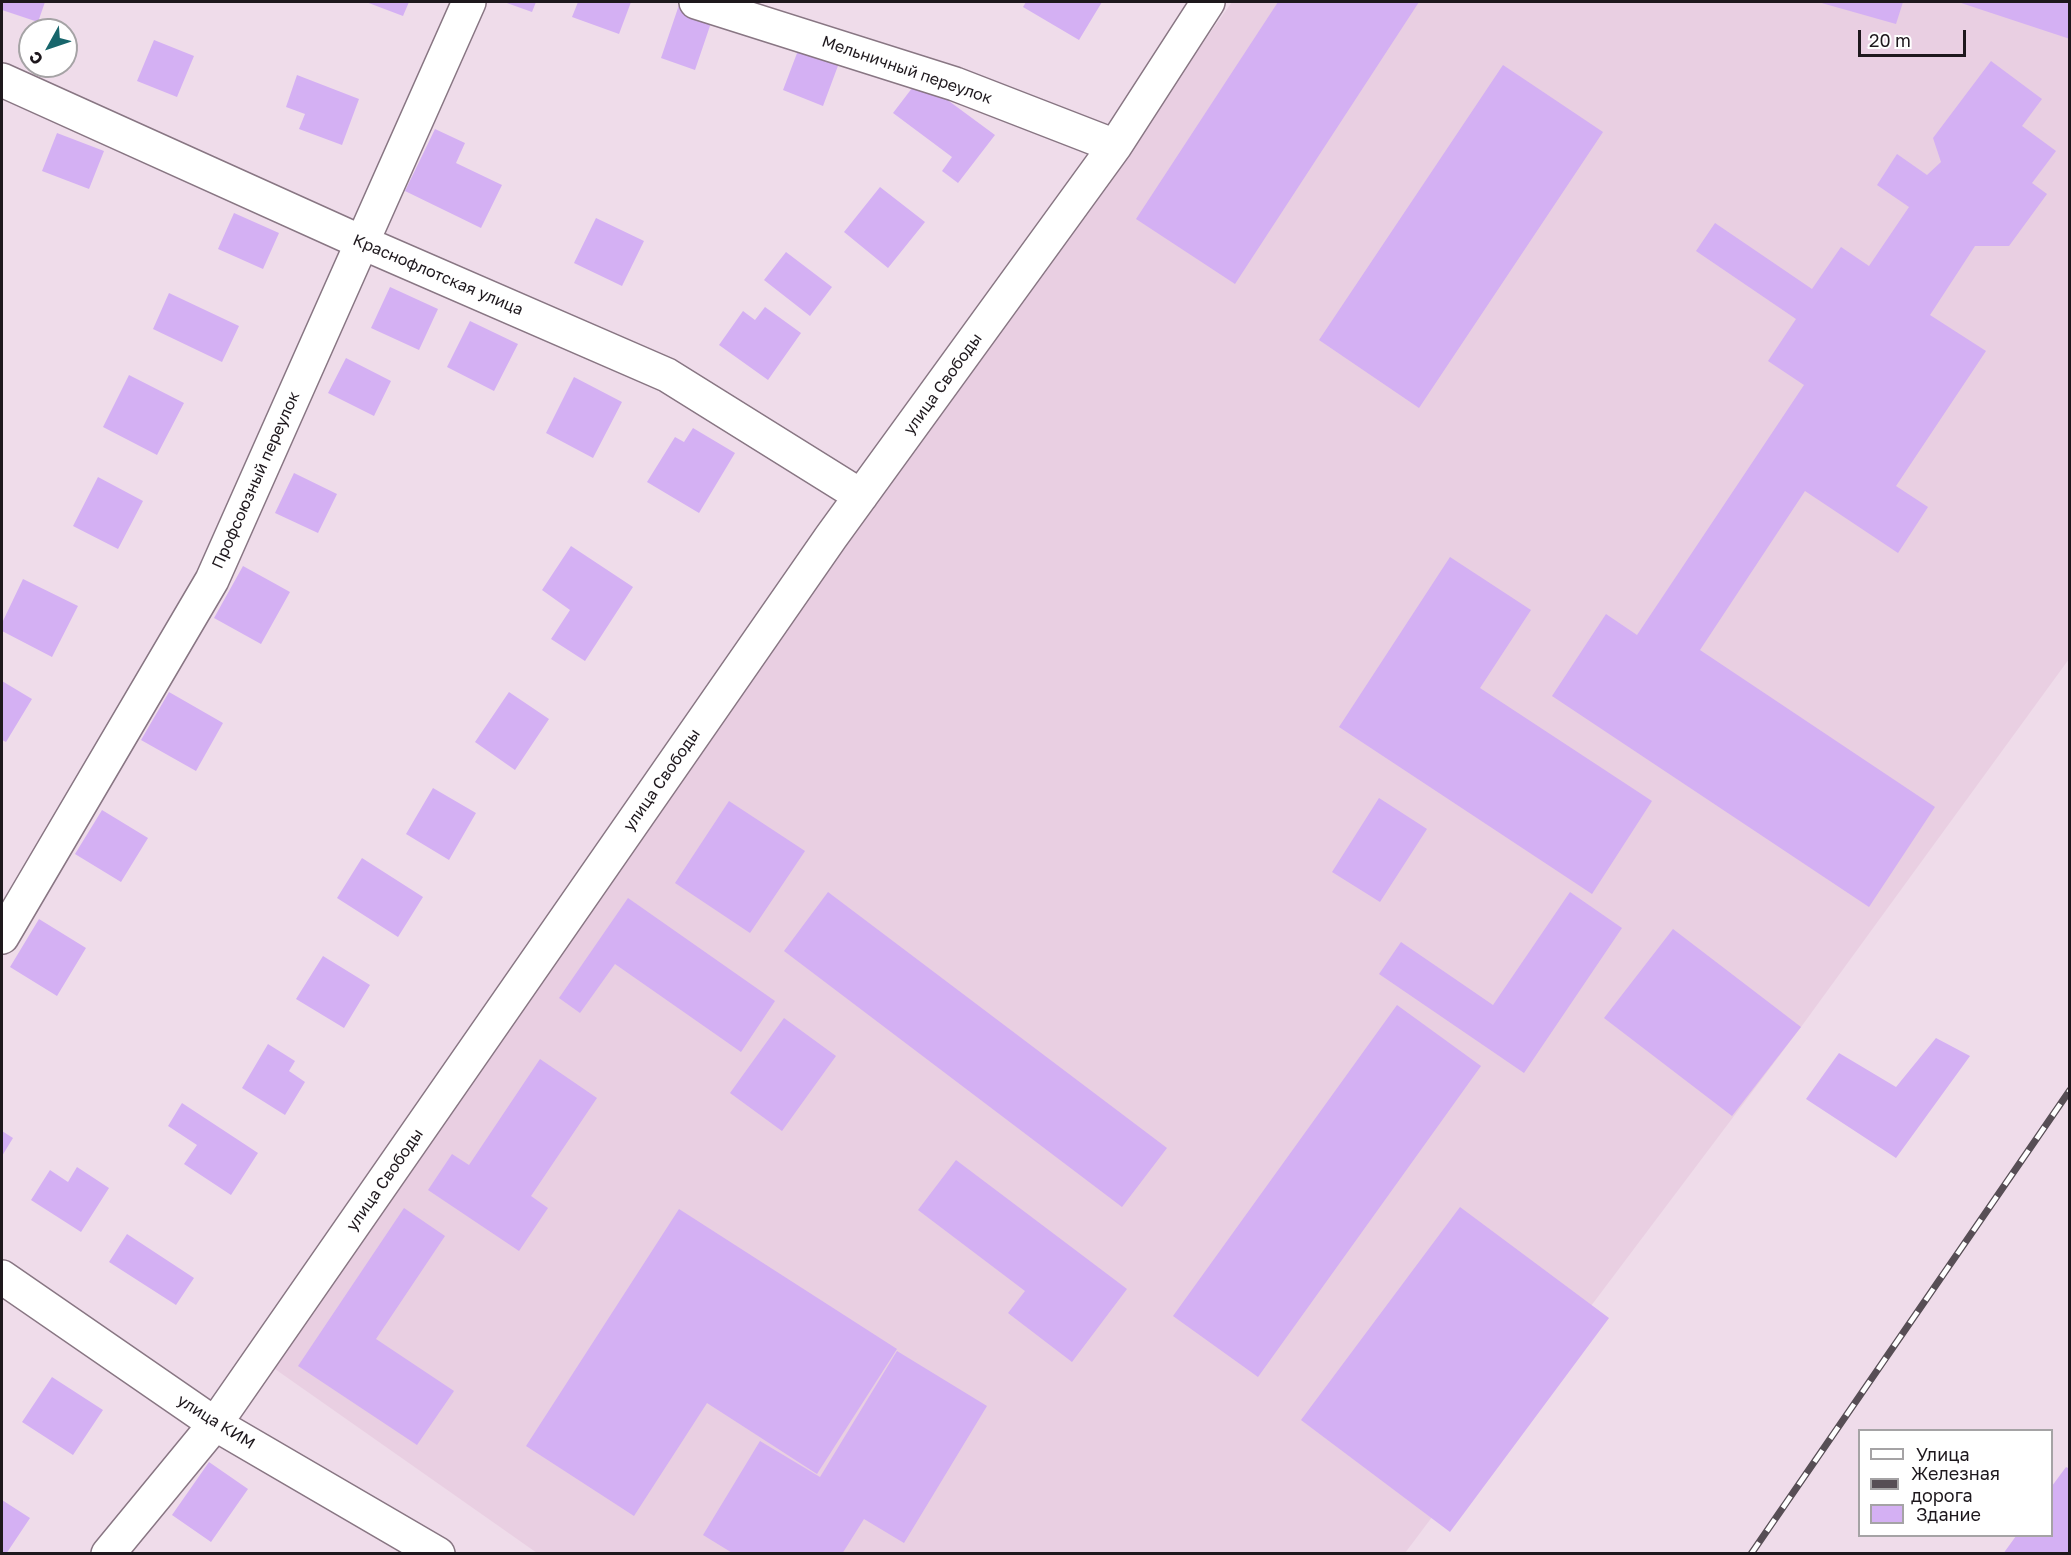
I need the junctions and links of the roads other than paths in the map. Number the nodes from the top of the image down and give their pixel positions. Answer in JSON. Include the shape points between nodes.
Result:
{"nodes":[{"id":1,"x":469,"y":2,"type":"edge"},
{"id":2,"x":696,"y":2,"type":"edge"},
{"id":3,"x":1208,"y":2,"type":"edge"},
{"id":4,"x":2,"y":80,"type":"edge"},
{"id":5,"x":1115,"y":146,"type":"junction"},
{"id":6,"x":361,"y":242,"type":"junction"},
{"id":7,"x":861,"y":496,"type":"junction"},
{"id":8,"x":2,"y":937,"type":"edge"},
{"id":9,"x":2,"y":1277,"type":"edge"},
{"id":10,"x":215,"y":1424,"type":"junction"},
{"id":11,"x":108,"y":1554,"type":"edge"},
{"id":12,"x":438,"y":1554,"type":"edge"}],
"edges":[{"from":1,"to":6,"type":"street","name":"Профсоюзный переулок"},
{"from":2,"to":5,"type":"street","name":"Мельничный переулок","via":[[955,84]]},
{"from":3,"to":5,"type":"street","name":"улица Свободы"},
{"from":4,"to":6,"type":"street","name":"Краснофлотская улица"},
{"from":5,"to":7,"type":"street","name":"улица Свободы"},
{"from":6,"to":7,"type":"street","name":"Краснофлотская улица","via":[[667,375]]},
{"from":6,"to":8,"type":"street","name":"Профсоюзный переулок","via":[[212,579]]},
{"from":7,"to":10,"type":"street","name":"улица Свободы"},
{"from":9,"to":10,"type":"street","name":"улица КИМ"},
{"from":10,"to":11,"type":"street","name":"улица Свободы"},
{"from":10,"to":12,"type":"street","name":"улица КИМ"}]}
